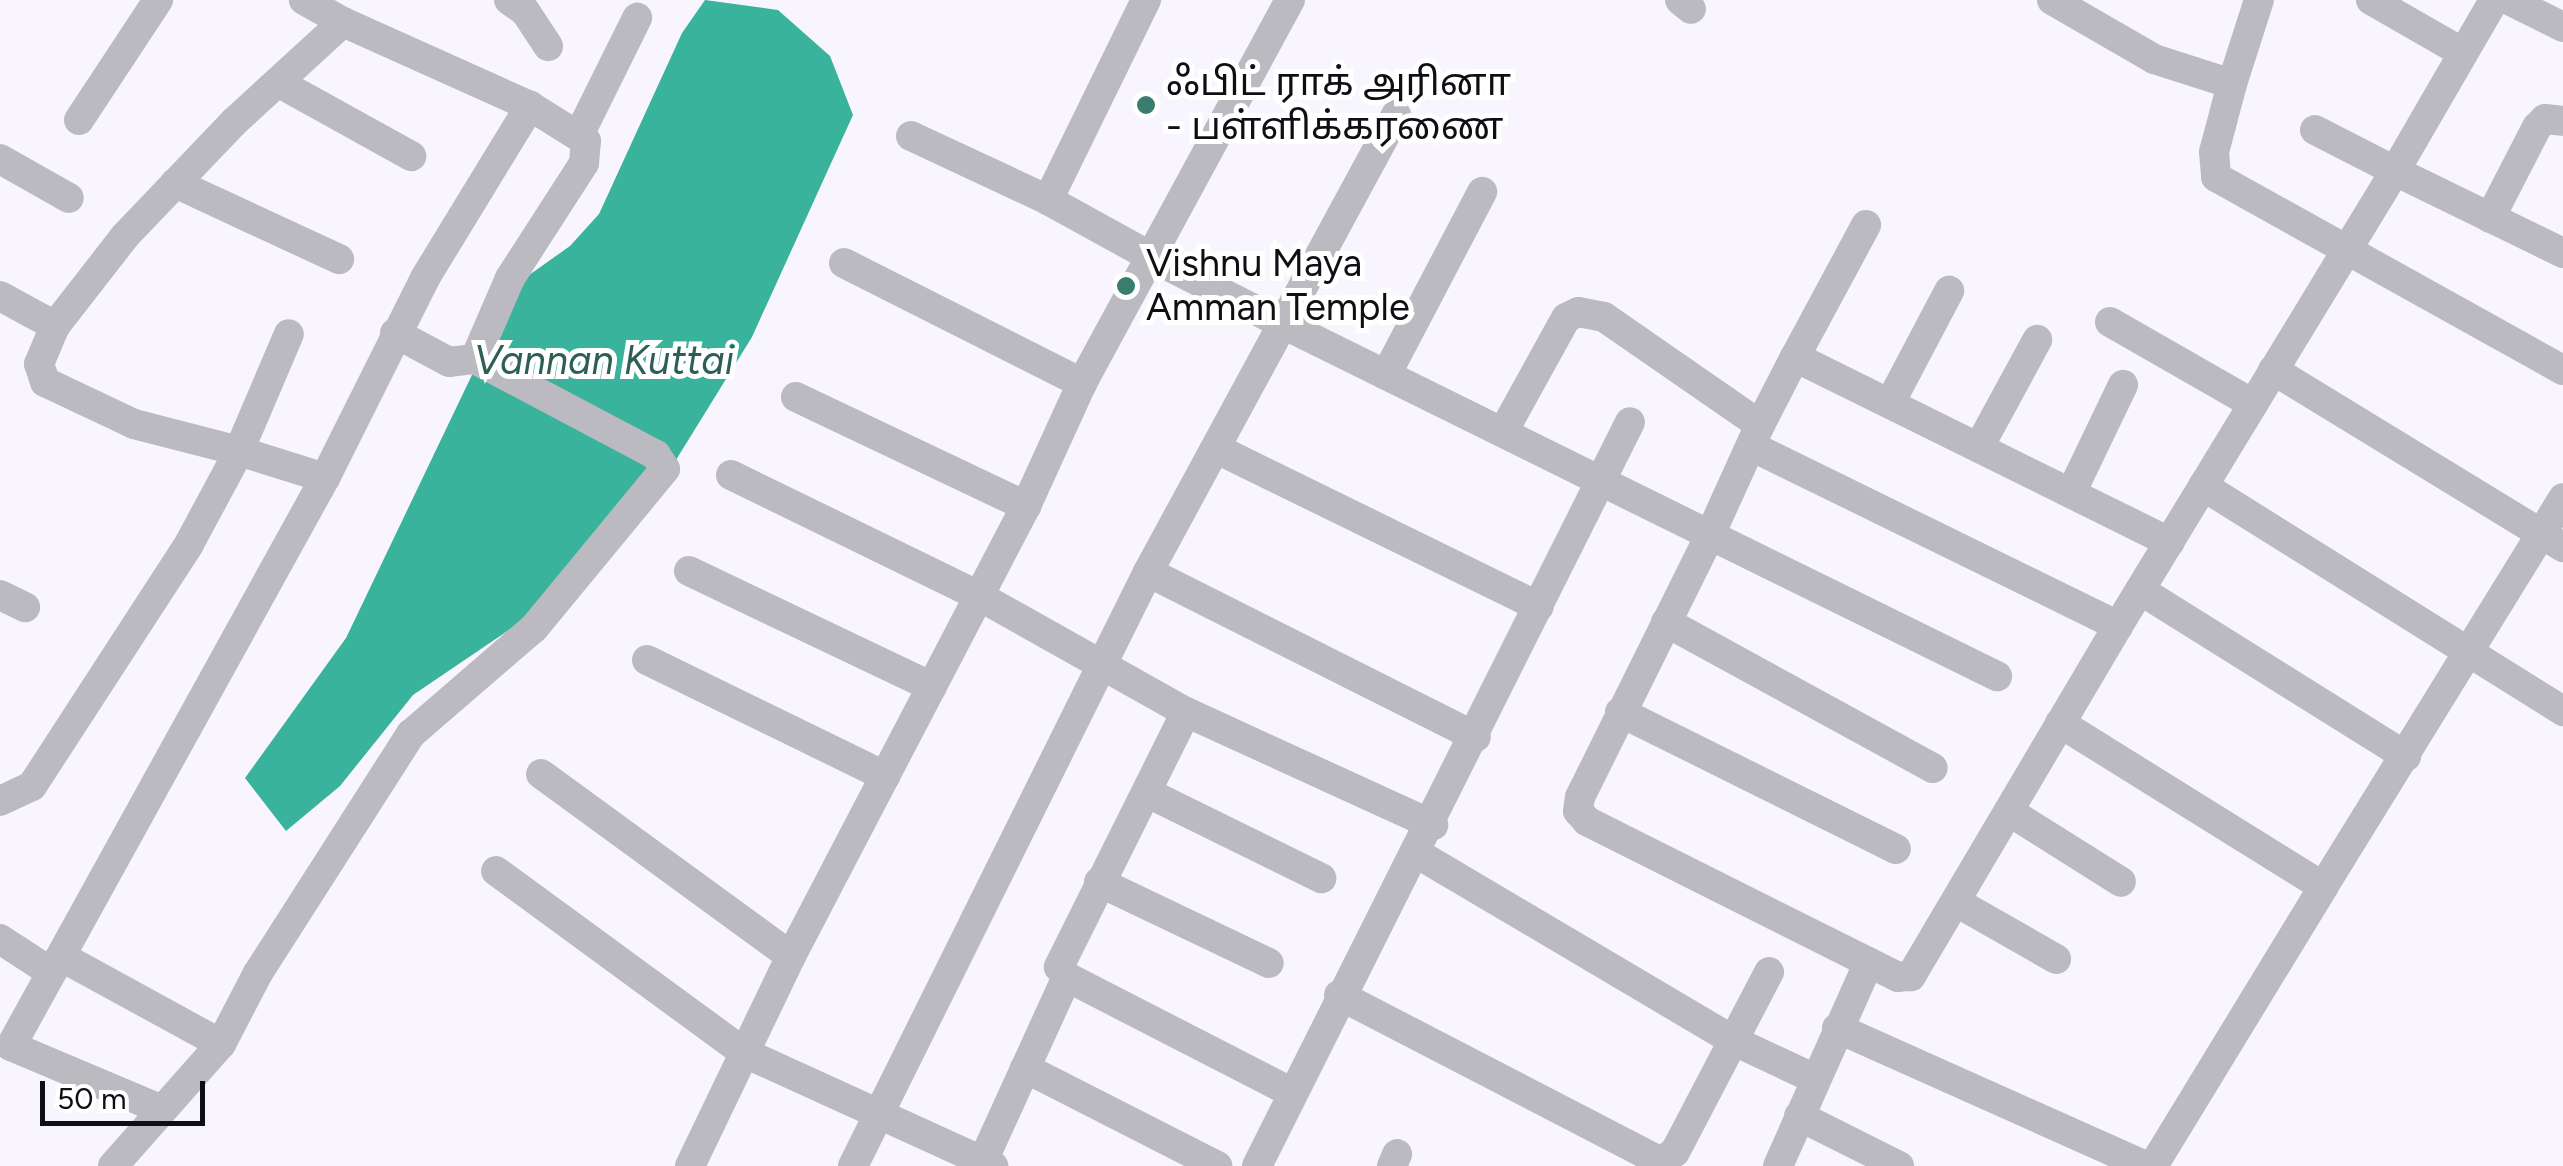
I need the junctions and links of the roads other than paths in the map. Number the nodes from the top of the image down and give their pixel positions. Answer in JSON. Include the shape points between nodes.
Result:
{"nodes":[{"id":1,"x":158,"y":0,"type":"edge"},
{"id":2,"x":304,"y":0,"type":"edge"},
{"id":3,"x":509,"y":0,"type":"edge"},
{"id":4,"x":1146,"y":0,"type":"edge"},
{"id":5,"x":1290,"y":0,"type":"edge"},
{"id":6,"x":2052,"y":0,"type":"edge"},
{"id":7,"x":2259,"y":0,"type":"edge"},
{"id":8,"x":2370,"y":0,"type":"edge"},
{"id":9,"x":2494,"y":0,"type":"edge"},
{"id":10,"x":2509,"y":0,"type":"edge"},
{"id":11,"x":2101,"y":11,"type":"edge"},
{"id":12,"x":637,"y":18,"type":"dead end"},
{"id":13,"x":344,"y":22,"type":"junction"},
{"id":14,"x":2563,"y":27,"type":"edge"},
{"id":15,"x":548,"y":46,"type":"dead end"},
{"id":16,"x":2464,"y":53,"type":"junction"},
{"id":17,"x":281,"y":84,"type":"junction"},
{"id":18,"x":2232,"y":84,"type":"junction"},
{"id":19,"x":530,"y":106,"type":"junction"},
{"id":20,"x":1396,"y":115,"type":"dead end"},
{"id":21,"x":79,"y":120,"type":"dead end"},
{"id":22,"x":2563,"y":121,"type":"edge"},
{"id":23,"x":2316,"y":130,"type":"dead end"},
{"id":24,"x":579,"y":135,"type":"junction"},
{"id":25,"x":911,"y":136,"type":"dead end"},
{"id":26,"x":411,"y":156,"type":"dead end"},
{"id":27,"x":0,"y":159,"type":"edge"},
{"id":28,"x":2395,"y":171,"type":"junction"},
{"id":29,"x":175,"y":183,"type":"junction"},
{"id":30,"x":1482,"y":192,"type":"dead end"},
{"id":31,"x":69,"y":198,"type":"dead end"},
{"id":32,"x":1048,"y":200,"type":"junction"},
{"id":33,"x":2490,"y":218,"type":"junction"},
{"id":34,"x":1866,"y":224,"type":"dead end"},
{"id":35,"x":2349,"y":248,"type":"junction"},
{"id":36,"x":2563,"y":253,"type":"edge"},
{"id":37,"x":340,"y":259,"type":"dead end"},
{"id":38,"x":1155,"y":259,"type":"junction"},
{"id":39,"x":844,"y":263,"type":"dead end"},
{"id":40,"x":1949,"y":291,"type":"dead end"},
{"id":41,"x":0,"y":296,"type":"edge"},
{"id":42,"x":2110,"y":322,"type":"dead end"},
{"id":43,"x":1282,"y":324,"type":"junction"},
{"id":44,"x":54,"y":326,"type":"junction"},
{"id":45,"x":395,"y":333,"type":"junction"},
{"id":46,"x":289,"y":334,"type":"dead end"},
{"id":47,"x":2037,"y":340,"type":"dead end"},
{"id":48,"x":1795,"y":356,"type":"junction"},
{"id":49,"x":475,"y":359,"type":"junction"},
{"id":50,"x":2273,"y":370,"type":"junction"},
{"id":51,"x":2563,"y":370,"type":"edge"},
{"id":52,"x":1386,"y":374,"type":"junction"},
{"id":53,"x":1082,"y":383,"type":"junction"},
{"id":54,"x":2123,"y":385,"type":"dead end"},
{"id":55,"x":796,"y":397,"type":"dead end"},
{"id":56,"x":1890,"y":404,"type":"junction"},
{"id":57,"x":2253,"y":404,"type":"junction"},
{"id":58,"x":1630,"y":422,"type":"dead end"},
{"id":59,"x":1503,"y":432,"type":"junction"},
{"id":60,"x":1755,"y":435,"type":"junction"},
{"id":61,"x":1979,"y":447,"type":"junction"},
{"id":62,"x":1219,"y":450,"type":"junction"},
{"id":63,"x":240,"y":451,"type":"junction"},
{"id":64,"x":731,"y":475,"type":"dead end"},
{"id":65,"x":324,"y":478,"type":"junction"},
{"id":66,"x":1600,"y":480,"type":"junction"},
{"id":67,"x":2203,"y":486,"type":"junction"},
{"id":68,"x":2071,"y":493,"type":"junction"},
{"id":69,"x":2563,"y":498,"type":"edge"},
{"id":70,"x":1026,"y":506,"type":"junction"},
{"id":71,"x":1710,"y":535,"type":"junction"},
{"id":72,"x":2552,"y":541,"type":"edge"},
{"id":73,"x":2170,"y":542,"type":"junction"},
{"id":74,"x":689,"y":571,"type":"dead end"},
{"id":75,"x":1148,"y":572,"type":"junction"},
{"id":76,"x":2140,"y":590,"type":"junction"},
{"id":77,"x":979,"y":596,"type":"junction"},
{"id":78,"x":1539,"y":607,"type":"junction"},
{"id":79,"x":1666,"y":622,"type":"junction"},
{"id":80,"x":2118,"y":626,"type":"junction"},
{"id":81,"x":2469,"y":652,"type":"junction"},
{"id":82,"x":647,"y":660,"type":"dead end"},
{"id":83,"x":1102,"y":665,"type":"junction"},
{"id":84,"x":1997,"y":676,"type":"dead end"},
{"id":85,"x":932,"y":686,"type":"junction"},
{"id":86,"x":2563,"y":711,"type":"edge"},
{"id":87,"x":1186,"y":712,"type":"junction"},
{"id":88,"x":1620,"y":712,"type":"junction"},
{"id":89,"x":2060,"y":723,"type":"junction"},
{"id":90,"x":1476,"y":737,"type":"junction"},
{"id":91,"x":2406,"y":756,"type":"junction"},
{"id":92,"x":1933,"y":768,"type":"dead end"},
{"id":93,"x":541,"y":774,"type":"dead end"},
{"id":94,"x":885,"y":776,"type":"junction"},
{"id":95,"x":1150,"y":794,"type":"junction"},
{"id":96,"x":0,"y":801,"type":"edge"},
{"id":97,"x":2010,"y":812,"type":"junction"},
{"id":98,"x":1433,"y":825,"type":"junction"},
{"id":99,"x":1896,"y":849,"type":"dead end"},
{"id":100,"x":1418,"y":854,"type":"junction"},
{"id":101,"x":496,"y":871,"type":"dead end"},
{"id":102,"x":1321,"y":878,"type":"dead end"},
{"id":103,"x":1099,"y":882,"type":"junction"},
{"id":104,"x":2121,"y":882,"type":"dead end"},
{"id":105,"x":2324,"y":887,"type":"junction"},
{"id":106,"x":1958,"y":902,"type":"junction"},
{"id":107,"x":0,"y":939,"type":"edge"},
{"id":108,"x":791,"y":956,"type":"junction"},
{"id":109,"x":2056,"y":959,"type":"dead end"},
{"id":110,"x":1869,"y":962,"type":"junction"},
{"id":111,"x":1268,"y":963,"type":"dead end"},
{"id":112,"x":55,"y":964,"type":"junction"},
{"id":113,"x":1768,"y":972,"type":"dead end"},
{"id":114,"x":1066,"y":977,"type":"junction"},
{"id":115,"x":1340,"y":995,"type":"junction"},
{"id":116,"x":1837,"y":1028,"type":"junction"},
{"id":117,"x":1734,"y":1040,"type":"junction"},
{"id":118,"x":220,"y":1044,"type":"junction"},
{"id":119,"x":4,"y":1049,"type":"edge"},
{"id":120,"x":745,"y":1053,"type":"junction"},
{"id":121,"x":1026,"y":1068,"type":"junction"},
{"id":122,"x":1814,"y":1078,"type":"junction"},
{"id":123,"x":1289,"y":1092,"type":"junction"},
{"id":124,"x":160,"y":1109,"type":"junction"},
{"id":125,"x":878,"y":1110,"type":"junction"},
{"id":126,"x":1799,"y":1116,"type":"junction"},
{"id":127,"x":988,"y":1164,"type":"edge"},
{"id":128,"x":113,"y":1166,"type":"edge"},
{"id":129,"x":690,"y":1166,"type":"edge"},
{"id":130,"x":852,"y":1166,"type":"edge"},
{"id":131,"x":1217,"y":1166,"type":"edge"},
{"id":132,"x":1257,"y":1166,"type":"edge"},
{"id":133,"x":1778,"y":1166,"type":"edge"},
{"id":134,"x":1899,"y":1166,"type":"edge"},
{"id":135,"x":2149,"y":1166,"type":"edge"}],
"edges":[{"from":1,"to":21,"type":"street"},
{"from":2,"to":13,"type":"street"},
{"from":3,"to":15,"type":"street","via":[[525,11]]},
{"from":4,"to":32,"type":"street"},
{"from":5,"to":38,"type":"street"},
{"from":6,"to":11,"type":"street"},
{"from":7,"to":18,"type":"street"},
{"from":8,"to":16,"type":"street"},
{"from":9,"to":16,"type":"street"},
{"from":10,"to":14,"type":"street"},
{"from":11,"to":18,"type":"street","via":[[2154,59]]},
{"from":12,"to":24,"type":"street"},
{"from":13,"to":17,"type":"street"},
{"from":13,"to":19,"type":"street"},
{"from":16,"to":28,"type":"street"},
{"from":17,"to":26,"type":"street"},
{"from":17,"to":29,"type":"street"},
{"from":18,"to":35,"type":"street","via":[[2214,152],[2216,178]]},
{"from":19,"to":24,"type":"street"},
{"from":19,"to":45,"type":"street"},
{"from":20,"to":43,"type":"street"},
{"from":22,"to":33,"type":"street","via":[[2545,119],[2537,127]]},
{"from":23,"to":28,"type":"street"},
{"from":24,"to":49,"type":"street","via":[[589,149],[584,163],[510,278]]},
{"from":25,"to":32,"type":"street"},
{"from":27,"to":31,"type":"street"},
{"from":28,"to":33,"type":"street"},
{"from":28,"to":35,"type":"street"},
{"from":29,"to":37,"type":"street"},
{"from":29,"to":44,"type":"street"},
{"from":30,"to":52,"type":"street"},
{"from":32,"to":38,"type":"street"},
{"from":33,"to":36,"type":"street"},
{"from":34,"to":48,"type":"street"},
{"from":35,"to":50,"type":"street"},
{"from":35,"to":51,"type":"street"},
{"from":38,"to":43,"type":"street"},
{"from":38,"to":53,"type":"street"},
{"from":39,"to":53,"type":"street"},
{"from":40,"to":56,"type":"street"},
{"from":41,"to":44,"type":"street"},
{"from":42,"to":57,"type":"street"},
{"from":43,"to":52,"type":"street"},
{"from":43,"to":62,"type":"street"},
{"from":44,"to":63,"type":"street","via":[[38,370],[46,382],[134,424]]},
{"from":45,"to":49,"type":"street","via":[[449,362]]},
{"from":45,"to":65,"type":"street"},
{"from":46,"to":63,"type":"street"},
{"from":47,"to":61,"type":"street"},
{"from":48,"to":56,"type":"street"},
{"from":48,"to":60,"type":"street"},
{"from":49,"to":118,"type":"street","via":[[656,454],[665,469],[534,628],[411,734],[258,972]]},
{"from":50,"to":57,"type":"street"},
{"from":50,"to":72,"type":"street"},
{"from":52,"to":59,"type":"street"},
{"from":53,"to":70,"type":"street"},
{"from":54,"to":68,"type":"street"},
{"from":55,"to":70,"type":"street"},
{"from":56,"to":61,"type":"street"},
{"from":57,"to":67,"type":"street"},
{"from":58,"to":66,"type":"street"},
{"from":59,"to":60,"type":"street","via":[[1566,318],[1578,312],[1604,317]]},
{"from":59,"to":66,"type":"street"},
{"from":60,"to":71,"type":"street"},
{"from":60,"to":80,"type":"street"},
{"from":61,"to":68,"type":"street"},
{"from":62,"to":75,"type":"street"},
{"from":62,"to":78,"type":"street"},
{"from":63,"to":65,"type":"street"},
{"from":63,"to":96,"type":"street","via":[[189,544],[32,786]]},
{"from":64,"to":77,"type":"street"},
{"from":65,"to":112,"type":"street"},
{"from":66,"to":71,"type":"street"},
{"from":66,"to":78,"type":"street"},
{"from":67,"to":73,"type":"street"},
{"from":67,"to":81,"type":"street"},
{"from":68,"to":73,"type":"street"},
{"from":69,"to":72,"type":"street"},
{"from":70,"to":77,"type":"street"},
{"from":71,"to":79,"type":"street"},
{"from":71,"to":84,"type":"street"},
{"from":72,"to":81,"type":"street"},
{"from":73,"to":76,"type":"street"},
{"from":74,"to":85,"type":"street"},
{"from":75,"to":83,"type":"street"},
{"from":75,"to":90,"type":"street"},
{"from":76,"to":80,"type":"street"},
{"from":76,"to":91,"type":"street"},
{"from":77,"to":83,"type":"street"},
{"from":77,"to":85,"type":"street"},
{"from":78,"to":90,"type":"street"},
{"from":79,"to":88,"type":"street"},
{"from":79,"to":92,"type":"street"},
{"from":80,"to":89,"type":"street"},
{"from":81,"to":86,"type":"street"},
{"from":81,"to":91,"type":"street"},
{"from":82,"to":94,"type":"street"},
{"from":83,"to":87,"type":"street"},
{"from":83,"to":125,"type":"street"},
{"from":85,"to":94,"type":"street"},
{"from":87,"to":95,"type":"street"},
{"from":87,"to":98,"type":"street"},
{"from":88,"to":99,"type":"street"},
{"from":88,"to":110,"type":"street","via":[[1580,797],[1581,816]]},
{"from":89,"to":97,"type":"street"},
{"from":89,"to":105,"type":"street"},
{"from":90,"to":98,"type":"street"},
{"from":91,"to":105,"type":"street"},
{"from":93,"to":108,"type":"street"},
{"from":94,"to":108,"type":"street"},
{"from":95,"to":102,"type":"street"},
{"from":95,"to":103,"type":"street"},
{"from":97,"to":104,"type":"street"},
{"from":97,"to":106,"type":"street"},
{"from":98,"to":100,"type":"street"},
{"from":100,"to":115,"type":"street"},
{"from":100,"to":117,"type":"street"},
{"from":101,"to":120,"type":"street"},
{"from":103,"to":111,"type":"street"},
{"from":103,"to":114,"type":"street","via":[[1060,962]]},
{"from":105,"to":135,"type":"street"},
{"from":106,"to":109,"type":"street"},
{"from":106,"to":110,"type":"street","via":[[1911,976],[1898,978]]},
{"from":107,"to":112,"type":"street"},
{"from":108,"to":120,"type":"street"},
{"from":110,"to":116,"type":"street"},
{"from":112,"to":118,"type":"street"},
{"from":112,"to":119,"type":"street"},
{"from":113,"to":117,"type":"street"},
{"from":114,"to":121,"type":"street"},
{"from":114,"to":123,"type":"street"},
{"from":115,"to":117,"type":"street","via":[[1661,1162],[1675,1152]]},
{"from":115,"to":123,"type":"street"},
{"from":116,"to":122,"type":"street"},
{"from":116,"to":135,"type":"street"},
{"from":117,"to":122,"type":"street"},
{"from":118,"to":124,"type":"street"},
{"from":119,"to":124,"type":"street"},
{"from":120,"to":125,"type":"street"},
{"from":120,"to":129,"type":"street"},
{"from":121,"to":127,"type":"street"},
{"from":121,"to":131,"type":"street"},
{"from":122,"to":126,"type":"street"},
{"from":123,"to":132,"type":"street"},
{"from":124,"to":128,"type":"street"},
{"from":125,"to":127,"type":"street"},
{"from":125,"to":130,"type":"street"},
{"from":126,"to":133,"type":"street"},
{"from":126,"to":134,"type":"street"}]}
